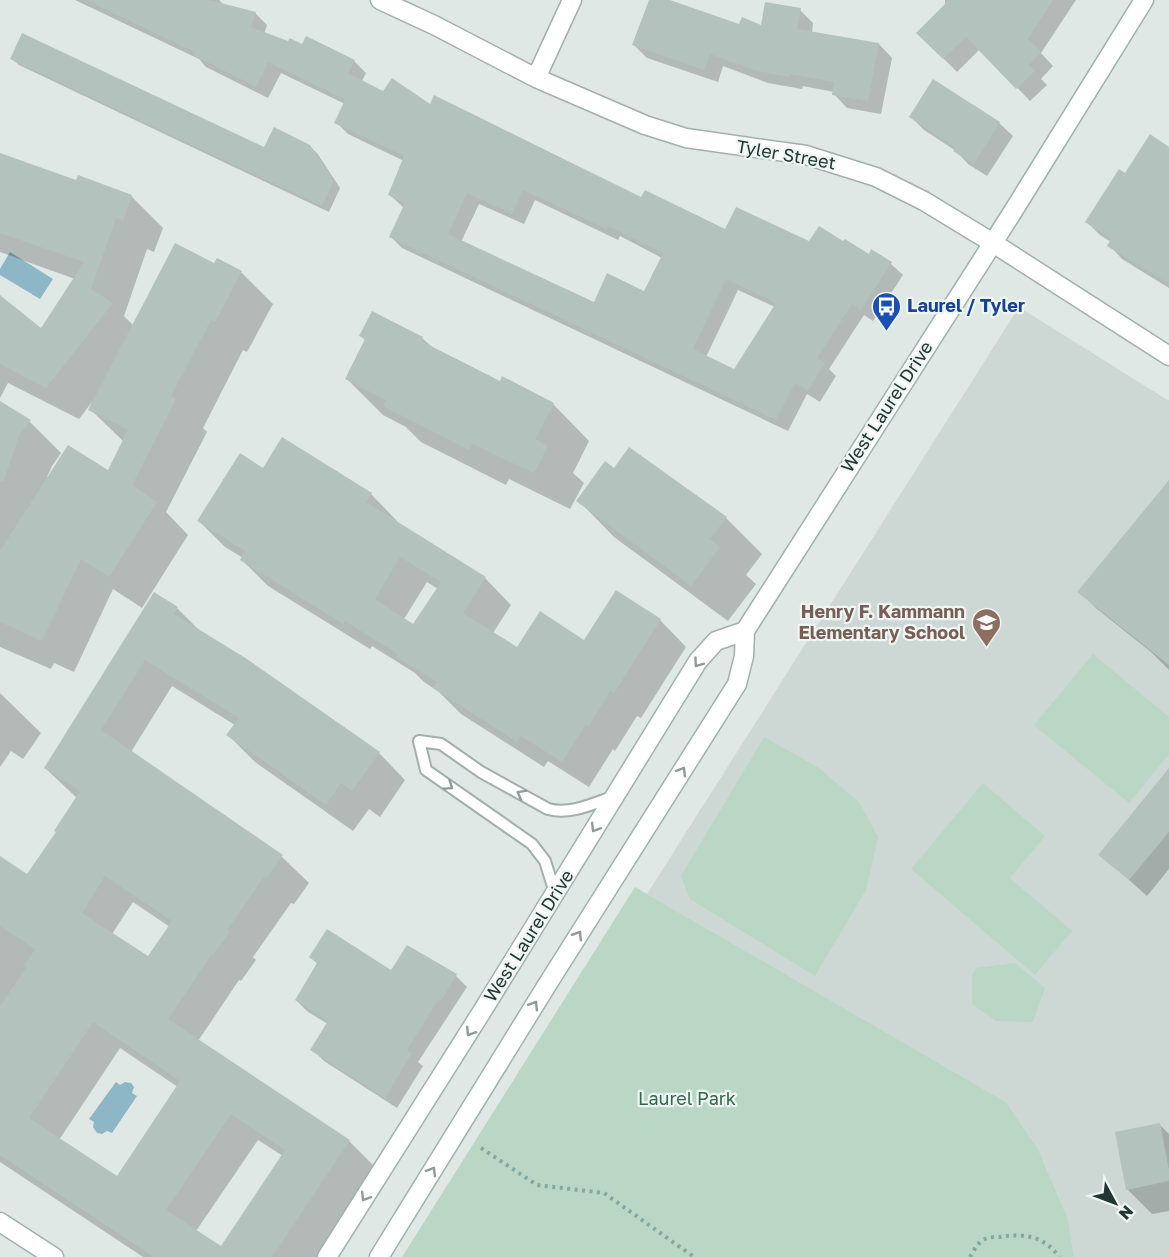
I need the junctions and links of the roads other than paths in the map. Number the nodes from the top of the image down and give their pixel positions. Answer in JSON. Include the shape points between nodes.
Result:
{"nodes":[{"id":1,"x":380,"y":0,"type":"edge"},
{"id":2,"x":572,"y":0,"type":"edge"},
{"id":3,"x":1144,"y":0,"type":"edge"},
{"id":4,"x":536,"y":78,"type":"junction"},
{"id":5,"x":993,"y":243,"type":"junction"},
{"id":6,"x":1169,"y":356,"type":"edge"},
{"id":7,"x":745,"y":631,"type":"junction"},
{"id":8,"x":615,"y":796,"type":"junction"},
{"id":9,"x":555,"y":892,"type":"junction"},
{"id":10,"x":0,"y":1222,"type":"edge"},
{"id":11,"x":54,"y":1257,"type":"edge"},
{"id":12,"x":327,"y":1257,"type":"edge"},
{"id":13,"x":379,"y":1257,"type":"edge"}],
"edges":[{"from":1,"to":4,"type":"main road","name":"Tyler Street"},
{"from":2,"to":4,"type":"main road"},
{"from":3,"to":5,"type":"main road","name":"West Laurel Drive"},
{"from":4,"to":5,"type":"main road","name":"Tyler Street","via":[[645,125],[687,138],[806,155],[851,167],[897,187]]},
{"from":5,"to":6,"type":"main road","name":"Tyler Street"},
{"from":5,"to":7,"type":"main road","name":"West Laurel Drive"},
{"from":7,"to":8,"type":"main road","name":"West Laurel Drive","one_way":true,"via":[[716,641],[698,661]]},
{"from":13,"to":7,"type":"main road","name":"West Laurel Drive","one_way":true,"via":[[737,684]]},
{"from":8,"to":9,"type":"main road","name":"West Laurel Drive","one_way":true},
{"from":8,"to":9,"type":"lane","one_way":true,"via":[[572,810],[548,809],[481,772],[441,744],[419,741],[426,770],[532,844],[545,861]]},
{"from":9,"to":12,"type":"main road","name":"West Laurel Drive","one_way":true},
{"from":10,"to":11,"type":"main road"}]}
